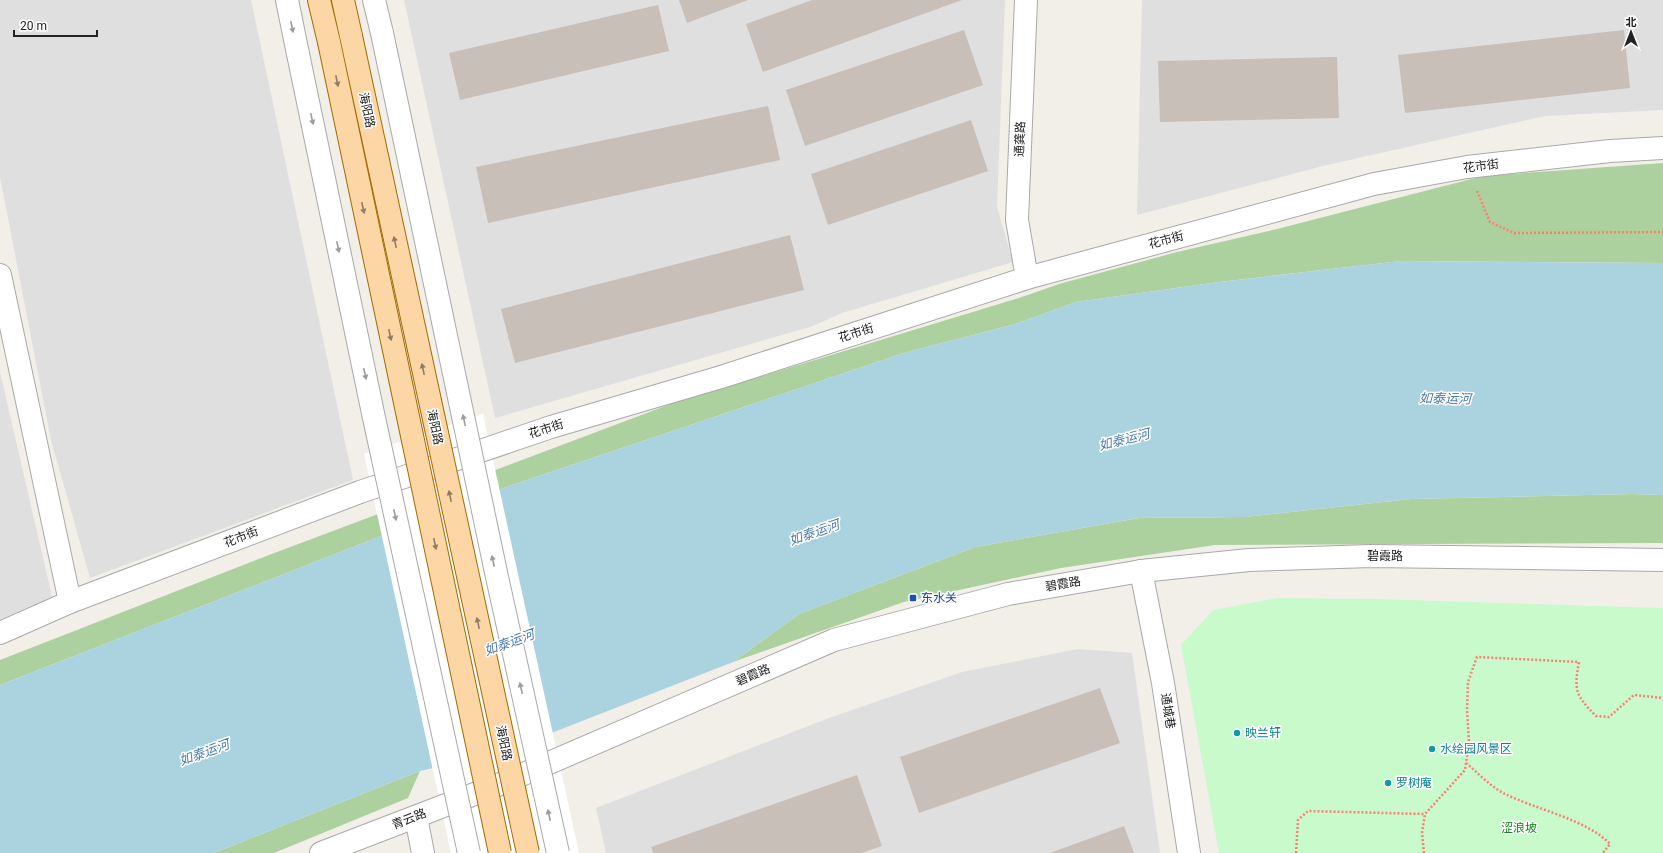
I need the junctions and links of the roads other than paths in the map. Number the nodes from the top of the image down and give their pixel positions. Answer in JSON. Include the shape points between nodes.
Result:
{"nodes":[{"id":1,"x":286,"y":0,"type":"edge"},
{"id":2,"x":319,"y":0,"type":"edge"},
{"id":3,"x":343,"y":0,"type":"edge"},
{"id":4,"x":374,"y":0,"type":"edge"},
{"id":5,"x":1026,"y":0,"type":"edge"},
{"id":6,"x":1663,"y":148,"type":"edge"},
{"id":7,"x":0,"y":275,"type":"edge"},
{"id":8,"x":1027,"y":278,"type":"junction"},
{"id":9,"x":1663,"y":560,"type":"edge"},
{"id":10,"x":1141,"y":570,"type":"junction"},
{"id":11,"x":70,"y":602,"type":"junction"},
{"id":12,"x":0,"y":633,"type":"edge"},
{"id":13,"x":498,"y":785,"type":"joint"},
{"id":14,"x":416,"y":816,"type":"junction"},
{"id":15,"x":321,"y":853,"type":"edge"},
{"id":16,"x":424,"y":853,"type":"edge"},
{"id":17,"x":469,"y":853,"type":"edge"},
{"id":18,"x":500,"y":853,"type":"edge"},
{"id":19,"x":528,"y":853,"type":"edge"},
{"id":20,"x":558,"y":853,"type":"edge"},
{"id":21,"x":1189,"y":853,"type":"edge"}],
"edges":[{"from":1,"to":17,"type":"street","one_way":true,"bridge":true},
{"from":2,"to":18,"type":"main road","name":"海阳路","one_way":true,"bridge":true},
{"from":19,"to":3,"type":"main road","name":"海阳路","one_way":true,"bridge":true},
{"from":20,"to":4,"type":"street","one_way":true,"bridge":true},
{"from":5,"to":8,"type":"street","name":"通龚路","via":[[1017,220]]},
{"from":6,"to":8,"type":"street","name":"花市街","via":[[1610,151],[1467,167],[1374,184]]},
{"from":7,"to":11,"type":"street"},
{"from":8,"to":11,"type":"street","name":"花市街","via":[[721,377],[551,427],[360,492]]},
{"from":9,"to":10,"type":"street","name":"碧霞路","via":[[1371,556],[1249,560]]},
{"from":10,"to":13,"type":"street","name":"碧霞路","via":[[1008,594],[834,640]]},
{"from":10,"to":21,"type":"street","name":"通城巷","via":[[1163,683]]},
{"from":11,"to":12,"type":"street","name":"花市街"},
{"from":13,"to":14,"type":"street","name":"青云路"},
{"from":14,"to":15,"type":"street","name":"青云路"},
{"from":14,"to":16,"type":"street"}]}
